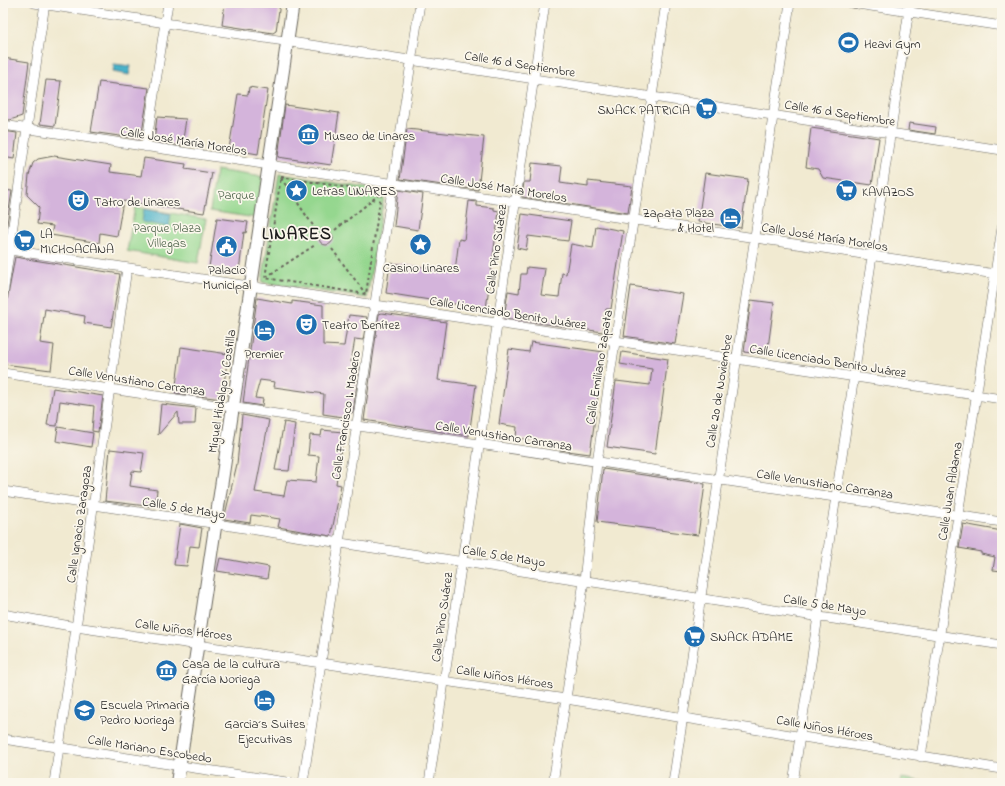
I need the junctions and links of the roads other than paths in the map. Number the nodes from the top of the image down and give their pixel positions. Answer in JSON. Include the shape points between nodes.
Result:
{"nodes":[{"id":1,"x":34,"y":3,"type":"edge"},
{"id":2,"x":168,"y":3,"type":"edge"},
{"id":3,"x":293,"y":3,"type":"edge"},
{"id":4,"x":420,"y":3,"type":"edge"},
{"id":5,"x":545,"y":3,"type":"edge"},
{"id":6,"x":666,"y":3,"type":"edge"},
{"id":7,"x":790,"y":3,"type":"edge"},
{"id":8,"x":851,"y":3,"type":"edge"},
{"id":9,"x":45,"y":4,"type":"edge"},
{"id":10,"x":910,"y":7,"type":"edge"},
{"id":11,"x":165,"y":24,"type":"junction"},
{"id":12,"x":1002,"y":26,"type":"edge"},
{"id":13,"x":288,"y":42,"type":"junction"},
{"id":14,"x":412,"y":60,"type":"junction"},
{"id":15,"x":534,"y":79,"type":"junction"},
{"id":16,"x":651,"y":96,"type":"junction"},
{"id":17,"x":773,"y":115,"type":"junction"},
{"id":18,"x":3,"y":125,"type":"edge"},
{"id":19,"x":27,"y":129,"type":"junction"},
{"id":20,"x":891,"y":133,"type":"junction"},
{"id":21,"x":146,"y":147,"type":"junction"},
{"id":22,"x":1002,"y":150,"type":"edge"},
{"id":23,"x":270,"y":166,"type":"junction"},
{"id":24,"x":393,"y":184,"type":"junction"},
{"id":25,"x":516,"y":202,"type":"junction"},
{"id":26,"x":633,"y":220,"type":"junction"},
{"id":27,"x":1002,"y":228,"type":"edge"},
{"id":28,"x":755,"y":238,"type":"junction"},
{"id":29,"x":6,"y":250,"type":"edge"},
{"id":30,"x":872,"y":256,"type":"junction"},
{"id":31,"x":127,"y":268,"type":"junction"},
{"id":32,"x":998,"y":275,"type":"edge"},
{"id":33,"x":251,"y":287,"type":"junction"},
{"id":34,"x":3,"y":295,"type":"edge"},
{"id":35,"x":375,"y":305,"type":"junction"},
{"id":36,"x":498,"y":323,"type":"junction"},
{"id":37,"x":615,"y":341,"type":"junction"},
{"id":38,"x":736,"y":359,"type":"junction"},
{"id":39,"x":3,"y":373,"type":"edge"},
{"id":40,"x":854,"y":377,"type":"junction"},
{"id":41,"x":110,"y":389,"type":"junction"},
{"id":42,"x":976,"y":395,"type":"junction"},
{"id":43,"x":1002,"y":399,"type":"edge"},
{"id":44,"x":232,"y":408,"type":"junction"},
{"id":45,"x":357,"y":426,"type":"junction"},
{"id":46,"x":480,"y":444,"type":"junction"},
{"id":47,"x":597,"y":462,"type":"junction"},
{"id":48,"x":718,"y":480,"type":"junction"},
{"id":49,"x":3,"y":491,"type":"edge"},
{"id":50,"x":836,"y":498,"type":"junction"},
{"id":51,"x":94,"y":505,"type":"junction"},
{"id":52,"x":958,"y":516,"type":"junction"},
{"id":53,"x":1002,"y":522,"type":"edge"},
{"id":54,"x":214,"y":525,"type":"junction"},
{"id":55,"x":339,"y":543,"type":"junction"},
{"id":56,"x":462,"y":562,"type":"junction"},
{"id":57,"x":584,"y":581,"type":"junction"},
{"id":58,"x":700,"y":598,"type":"junction"},
{"id":59,"x":3,"y":614,"type":"edge"},
{"id":60,"x":818,"y":617,"type":"junction"},
{"id":61,"x":76,"y":627,"type":"junction"},
{"id":62,"x":940,"y":635,"type":"junction"},
{"id":63,"x":197,"y":644,"type":"junction"},
{"id":64,"x":1002,"y":645,"type":"edge"},
{"id":65,"x":321,"y":662,"type":"junction"},
{"id":66,"x":444,"y":680,"type":"junction"},
{"id":67,"x":566,"y":699,"type":"junction"},
{"id":68,"x":682,"y":718,"type":"junction"},
{"id":69,"x":800,"y":736,"type":"junction"},
{"id":70,"x":3,"y":739,"type":"edge"},
{"id":71,"x":59,"y":747,"type":"junction"},
{"id":72,"x":921,"y":757,"type":"junction"},
{"id":73,"x":179,"y":766,"type":"junction"},
{"id":74,"x":1002,"y":769,"type":"edge"},
{"id":75,"x":54,"y":783,"type":"edge"},
{"id":76,"x":177,"y":783,"type":"edge"},
{"id":77,"x":293,"y":783,"type":"edge"},
{"id":78,"x":302,"y":783,"type":"edge"},
{"id":79,"x":429,"y":783,"type":"edge"},
{"id":80,"x":553,"y":783,"type":"edge"},
{"id":81,"x":673,"y":783,"type":"edge"},
{"id":82,"x":793,"y":783,"type":"edge"}],
"edges":[{"from":1,"to":9,"type":"street","name":"Calle 16 d Septiembre"},
{"from":2,"to":11,"type":"street"},
{"from":3,"to":13,"type":"main road","name":"Miguel Hidalgo Y Costilla"},
{"from":4,"to":14,"type":"street","name":"Calle Francisco I. Madero"},
{"from":5,"to":15,"type":"street","name":"Calle Pino Suárez"},
{"from":6,"to":16,"type":"street","name":"Calle Emiliano Zapata"},
{"from":7,"to":17,"type":"street","name":"Calle 20 de Noviembre"},
{"from":8,"to":10,"type":"street"},
{"from":9,"to":11,"type":"street","name":"Calle 16 d Septiembre"},
{"from":9,"to":19,"type":"street"},
{"from":10,"to":12,"type":"street"},
{"from":10,"to":20,"type":"street"},
{"from":11,"to":13,"type":"street","name":"Calle 16 d Septiembre"},
{"from":11,"to":21,"type":"street"},
{"from":13,"to":14,"type":"street","name":"Calle 16 d Septiembre"},
{"from":13,"to":23,"type":"main road","name":"Miguel Hidalgo Y Costilla"},
{"from":14,"to":15,"type":"street","name":"Calle 16 d Septiembre"},
{"from":14,"to":24,"type":"street","name":"Calle Francisco I. Madero"},
{"from":15,"to":16,"type":"street","name":"Calle 16 d Septiembre"},
{"from":15,"to":25,"type":"street","name":"Calle Pino Suárez"},
{"from":16,"to":17,"type":"street","name":"Calle 16 d Septiembre"},
{"from":16,"to":26,"type":"street","name":"Calle Emiliano Zapata"},
{"from":17,"to":20,"type":"street","name":"Calle 16 d Septiembre"},
{"from":17,"to":28,"type":"street","name":"Calle 20 de Noviembre"},
{"from":18,"to":19,"type":"street","name":"Calle José María Morelos"},
{"from":19,"to":21,"type":"street","name":"Calle José María Morelos"},
{"from":19,"to":29,"type":"street"},
{"from":20,"to":22,"type":"street","name":"Calle 16 d Septiembre"},
{"from":20,"to":30,"type":"street"},
{"from":21,"to":23,"type":"street","name":"Calle José María Morelos"},
{"from":23,"to":24,"type":"street","name":"Calle José María Morelos"},
{"from":23,"to":33,"type":"main road","name":"Miguel Hidalgo Y Costilla"},
{"from":24,"to":25,"type":"street","name":"Calle José María Morelos"},
{"from":24,"to":35,"type":"street","name":"Calle Francisco I. Madero"},
{"from":25,"to":26,"type":"street","name":"Calle José María Morelos"},
{"from":25,"to":36,"type":"street","name":"Calle Pino Suárez"},
{"from":26,"to":28,"type":"street","name":"Calle José María Morelos"},
{"from":26,"to":37,"type":"street","name":"Calle Emiliano Zapata"},
{"from":27,"to":32,"type":"street","name":"Calle Juan Aldama"},
{"from":28,"to":30,"type":"street","name":"Calle José María Morelos"},
{"from":28,"to":38,"type":"street","name":"Calle 20 de Noviembre"},
{"from":29,"to":31,"type":"street","name":"Calle Licenciado Benito Juárez"},
{"from":29,"to":34,"type":"street"},
{"from":30,"to":32,"type":"street","name":"Calle José María Morelos"},
{"from":30,"to":40,"type":"street"},
{"from":31,"to":33,"type":"street","name":"Calle Licenciado Benito Juárez"},
{"from":31,"to":41,"type":"street","name":"Calle Ignacio Zaragoza"},
{"from":32,"to":42,"type":"street","name":"Calle Juan Aldama"},
{"from":33,"to":35,"type":"street","name":"Calle Licenciado Benito Juárez"},
{"from":33,"to":44,"type":"main road","name":"Miguel Hidalgo Y Costilla"},
{"from":35,"to":36,"type":"street","name":"Calle Licenciado Benito Juárez"},
{"from":35,"to":45,"type":"street","name":"Calle Francisco I. Madero"},
{"from":36,"to":37,"type":"street","name":"Calle Licenciado Benito Juárez"},
{"from":36,"to":46,"type":"street","name":"Calle Pino Suárez"},
{"from":37,"to":38,"type":"street","name":"Calle Licenciado Benito Juárez"},
{"from":37,"to":47,"type":"street","name":"Calle Emiliano Zapata"},
{"from":38,"to":40,"type":"street","name":"Calle Licenciado Benito Juárez"},
{"from":38,"to":48,"type":"street","name":"Calle 20 de Noviembre"},
{"from":39,"to":41,"type":"street","name":"Calle Venustiano Carranza"},
{"from":40,"to":42,"type":"street","name":"Calle Licenciado Benito Juárez"},
{"from":40,"to":50,"type":"street"},
{"from":41,"to":44,"type":"street","name":"Calle Venustiano Carranza"},
{"from":41,"to":51,"type":"street","name":"Calle Ignacio Zaragoza"},
{"from":42,"to":43,"type":"street","name":"Calle Licenciado Benito Juárez"},
{"from":42,"to":52,"type":"street","name":"Calle Juan Aldama"},
{"from":44,"to":45,"type":"street","name":"Calle Venustiano Carranza"},
{"from":44,"to":54,"type":"main road","name":"Miguel Hidalgo Y Costilla"},
{"from":45,"to":46,"type":"street","name":"Calle Venustiano Carranza"},
{"from":45,"to":55,"type":"street","name":"Calle Francisco I. Madero"},
{"from":46,"to":47,"type":"street","name":"Calle Venustiano Carranza"},
{"from":46,"to":56,"type":"street","name":"Calle Pino Suárez"},
{"from":47,"to":48,"type":"street","name":"Calle Venustiano Carranza"},
{"from":47,"to":57,"type":"street","name":"Calle Emiliano Zapata"},
{"from":48,"to":50,"type":"street","name":"Calle Venustiano Carranza"},
{"from":48,"to":58,"type":"street","name":"Calle 20 de Noviembre"},
{"from":49,"to":51,"type":"street","name":"Calle 5 de Mayo"},
{"from":50,"to":52,"type":"street","name":"Calle Venustiano Carranza"},
{"from":50,"to":60,"type":"street"},
{"from":51,"to":54,"type":"street","name":"Calle 5 de Mayo"},
{"from":51,"to":61,"type":"street","name":"Calle Ignacio Zaragoza"},
{"from":52,"to":53,"type":"street","name":"Calle Venustiano Carranza"},
{"from":52,"to":62,"type":"street","name":"Calle Juan Aldama"},
{"from":54,"to":55,"type":"street","name":"Calle 5 de Mayo"},
{"from":54,"to":63,"type":"main road","name":"Miguel Hidalgo Y Costilla"},
{"from":55,"to":56,"type":"street","name":"Calle 5 de Mayo"},
{"from":55,"to":65,"type":"street","name":"Calle Francisco I. Madero"},
{"from":56,"to":57,"type":"street","name":"Calle 5 de Mayo"},
{"from":56,"to":66,"type":"street","name":"Calle Pino Suárez"},
{"from":57,"to":58,"type":"street","name":"Calle 5 de Mayo"},
{"from":57,"to":67,"type":"street","name":"Calle Emiliano Zapata"},
{"from":58,"to":60,"type":"street","name":"Calle 5 de Mayo"},
{"from":58,"to":68,"type":"street","name":"Calle 20 de Noviembre"},
{"from":59,"to":61,"type":"street","name":"Calle Niños Héroes"},
{"from":60,"to":62,"type":"street","name":"Calle 5 de Mayo"},
{"from":60,"to":69,"type":"street"},
{"from":61,"to":63,"type":"street","name":"Calle Niños Héroes"},
{"from":61,"to":71,"type":"street","name":"Calle Ignacio Zaragoza"},
{"from":62,"to":64,"type":"street","name":"Calle 5 de Mayo"},
{"from":62,"to":72,"type":"street","name":"Calle Juan Aldama"},
{"from":63,"to":65,"type":"street","name":"Calle Niños Héroes"},
{"from":63,"to":73,"type":"main road","name":"Miguel Hidalgo Y Costilla"},
{"from":65,"to":66,"type":"street","name":"Calle Niños Héroes"},
{"from":65,"to":78,"type":"street","name":"Calle Francisco I. Madero"},
{"from":66,"to":67,"type":"street","name":"Calle Niños Héroes"},
{"from":66,"to":79,"type":"street","name":"Calle Pino Suárez"},
{"from":67,"to":68,"type":"street","name":"Calle Niños Héroes"},
{"from":67,"to":80,"type":"street","name":"Calle Emiliano Zapata"},
{"from":68,"to":69,"type":"street","name":"Calle Niños Héroes"},
{"from":68,"to":81,"type":"street","name":"Calle 20 de Noviembre"},
{"from":69,"to":72,"type":"street","name":"Calle Niños Héroes"},
{"from":69,"to":82,"type":"street"},
{"from":70,"to":71,"type":"street","name":"Calle Mariano Escobedo"},
{"from":71,"to":73,"type":"street","name":"Calle Mariano Escobedo"},
{"from":71,"to":75,"type":"street","name":"Calle Ignacio Zaragoza"},
{"from":72,"to":74,"type":"street","name":"Calle Niños Héroes"},
{"from":73,"to":76,"type":"main road","name":"Miguel Hidalgo Y Costilla"},
{"from":73,"to":77,"type":"street","name":"Calle Mariano Escobedo"}]}
